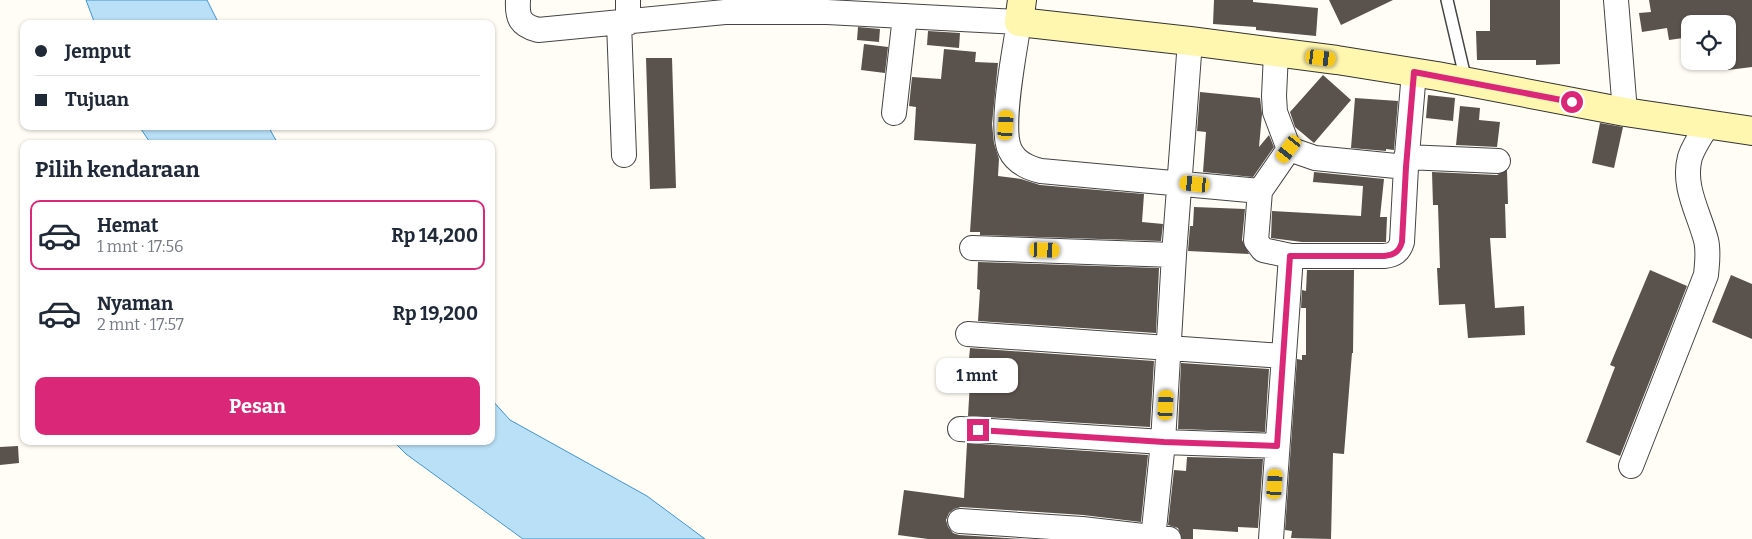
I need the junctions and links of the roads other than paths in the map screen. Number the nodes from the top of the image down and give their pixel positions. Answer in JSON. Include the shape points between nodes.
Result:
{"nodes":[{"id":1,"x":518,"y":0,"type":"edge"},
{"id":2,"x":1447,"y":0,"type":"edge"},
{"id":3,"x":1616,"y":0,"type":"edge"},
{"id":4,"x":726,"y":6,"type":"edge"},
{"id":5,"x":1020,"y":11,"type":"edge"},
{"id":6,"x":625,"y":15,"type":"edge"},
{"id":7,"x":905,"y":16,"type":"junction"},
{"id":8,"x":1190,"y":41,"type":"junction"},
{"id":9,"x":1276,"y":53,"type":"junction"},
{"id":10,"x":1414,"y":72,"type":"junction"},
{"id":11,"x":1466,"y":82,"type":"junction"},
{"id":12,"x":1624,"y":112,"type":"junction"},
{"id":13,"x":894,"y":113,"type":"dead end"},
{"id":14,"x":1709,"y":123,"type":"junction"},
{"id":15,"x":1752,"y":131,"type":"edge"},
{"id":16,"x":1289,"y":149,"type":"junction"},
{"id":17,"x":624,"y":155,"type":"dead end"},
{"id":18,"x":1498,"y":161,"type":"dead end"},
{"id":19,"x":1406,"y":162,"type":"junction"},
{"id":20,"x":1179,"y":183,"type":"junction"},
{"id":21,"x":1260,"y":191,"type":"junction"},
{"id":22,"x":972,"y":248,"type":"dead end"},
{"id":23,"x":1174,"y":254,"type":"junction"},
{"id":24,"x":1290,"y":256,"type":"junction"},
{"id":25,"x":968,"y":334,"type":"dead end"},
{"id":26,"x":1169,"y":348,"type":"junction"},
{"id":27,"x":1284,"y":356,"type":"junction"},
{"id":28,"x":960,"y":429,"type":"dead end"},
{"id":29,"x":1164,"y":442,"type":"junction"},
{"id":30,"x":1277,"y":446,"type":"junction"},
{"id":31,"x":1631,"y":466,"type":"dead end"},
{"id":32,"x":960,"y":521,"type":"dead end"},
{"id":33,"x":1159,"y":538,"type":"edge"},
{"id":34,"x":1271,"y":539,"type":"edge"}],
"edges":[{"from":1,"to":6,"type":"street","via":[[521,20],[527,27],[538,30]]},
{"from":2,"to":11,"type":"lane"},
{"from":3,"to":12,"type":"street"},
{"from":4,"to":6,"type":"street"},
{"from":4,"to":7,"type":"street"},
{"from":5,"to":7,"type":"street"},
{"from":5,"to":8,"type":"street"},
{"from":5,"to":20,"type":"street","via":[[1006,125],[1009,149],[1018,162],[1041,171]]},
{"from":6,"to":17,"type":"street"},
{"from":7,"to":13,"type":"street"},
{"from":8,"to":9,"type":"street"},
{"from":8,"to":20,"type":"street"},
{"from":9,"to":10,"type":"street"},
{"from":9,"to":16,"type":"street","via":[[1275,112]]},
{"from":10,"to":11,"type":"street"},
{"from":10,"to":19,"type":"street"},
{"from":11,"to":12,"type":"street"},
{"from":12,"to":14,"type":"street"},
{"from":14,"to":15,"type":"street"},
{"from":14,"to":31,"type":"street","via":[[1690,156],[1688,178],[1706,241],[1706,275]]},
{"from":16,"to":19,"type":"street","via":[[1315,158]]},
{"from":16,"to":21,"type":"street"},
{"from":18,"to":19,"type":"street"},
{"from":19,"to":24,"type":"street","via":[[1400,249],[1384,256]]},
{"from":20,"to":21,"type":"street"},
{"from":20,"to":23,"type":"street"},
{"from":21,"to":24,"type":"street","via":[[1258,246],[1270,253]]},
{"from":22,"to":23,"type":"street"},
{"from":23,"to":26,"type":"street"},
{"from":24,"to":27,"type":"street"},
{"from":25,"to":26,"type":"street"},
{"from":26,"to":27,"type":"street"},
{"from":26,"to":29,"type":"street"},
{"from":27,"to":30,"type":"street"},
{"from":28,"to":29,"type":"street"},
{"from":29,"to":30,"type":"street"},
{"from":29,"to":33,"type":"street"},
{"from":30,"to":34,"type":"street"},
{"from":32,"to":33,"type":"street"}]}
